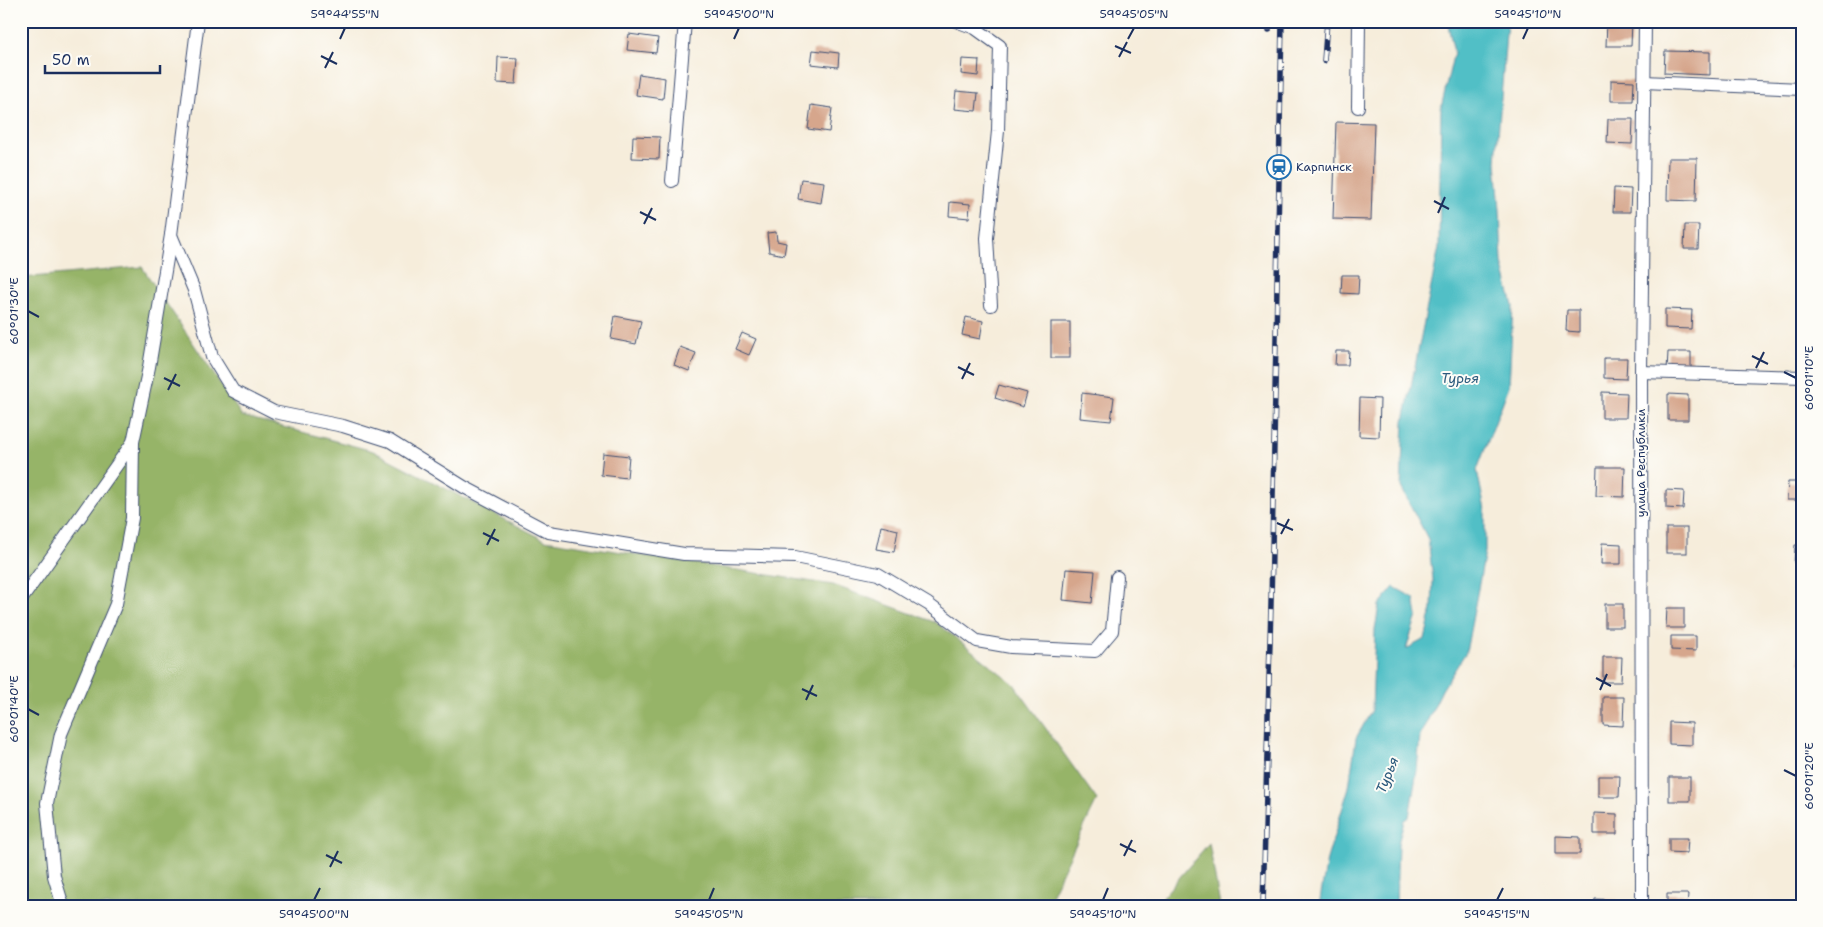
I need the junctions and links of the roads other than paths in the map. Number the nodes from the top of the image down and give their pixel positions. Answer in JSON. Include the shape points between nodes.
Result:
{"nodes":[{"id":1,"x":198,"y":21,"type":"edge"},
{"id":2,"x":685,"y":21,"type":"edge"},
{"id":3,"x":956,"y":21,"type":"edge"},
{"id":4,"x":1359,"y":21,"type":"edge"},
{"id":5,"x":1645,"y":21,"type":"edge"},
{"id":6,"x":1644,"y":82,"type":"junction"},
{"id":7,"x":1802,"y":89,"type":"edge"},
{"id":8,"x":1358,"y":107,"type":"dead end"},
{"id":9,"x":672,"y":181,"type":"dead end"},
{"id":10,"x":171,"y":234,"type":"junction"},
{"id":11,"x":991,"y":305,"type":"dead end"},
{"id":12,"x":1641,"y":372,"type":"junction"},
{"id":13,"x":1802,"y":377,"type":"edge"},
{"id":14,"x":133,"y":442,"type":"junction"},
{"id":15,"x":1117,"y":576,"type":"dead end"},
{"id":16,"x":21,"y":600,"type":"edge"},
{"id":17,"x":63,"y":906,"type":"edge"},
{"id":18,"x":1642,"y":906,"type":"edge"}],
"edges":[{"from":1,"to":10,"type":"street"},
{"from":2,"to":9,"type":"street"},
{"from":3,"to":11,"type":"street","via":[[975,28],[1000,46],[998,131],[987,238]]},
{"from":4,"to":8,"type":"street"},
{"from":5,"to":6,"type":"street","name":"улица Республики"},
{"from":6,"to":7,"type":"street"},
{"from":6,"to":12,"type":"street","name":"улица Республики"},
{"from":10,"to":14,"type":"street"},
{"from":10,"to":15,"type":"street","via":[[194,290],[212,358],[233,391],[274,412],[343,426],[390,441],[464,487],[549,532],[684,554],[795,557],[878,574],[928,604],[977,642],[1011,647],[1094,651],[1112,631]]},
{"from":12,"to":13,"type":"street"},
{"from":12,"to":18,"type":"street","name":"улица Республики"},
{"from":14,"to":16,"type":"street"},
{"from":14,"to":17,"type":"street","via":[[132,518],[116,604],[61,734],[47,803],[54,876]]}]}
